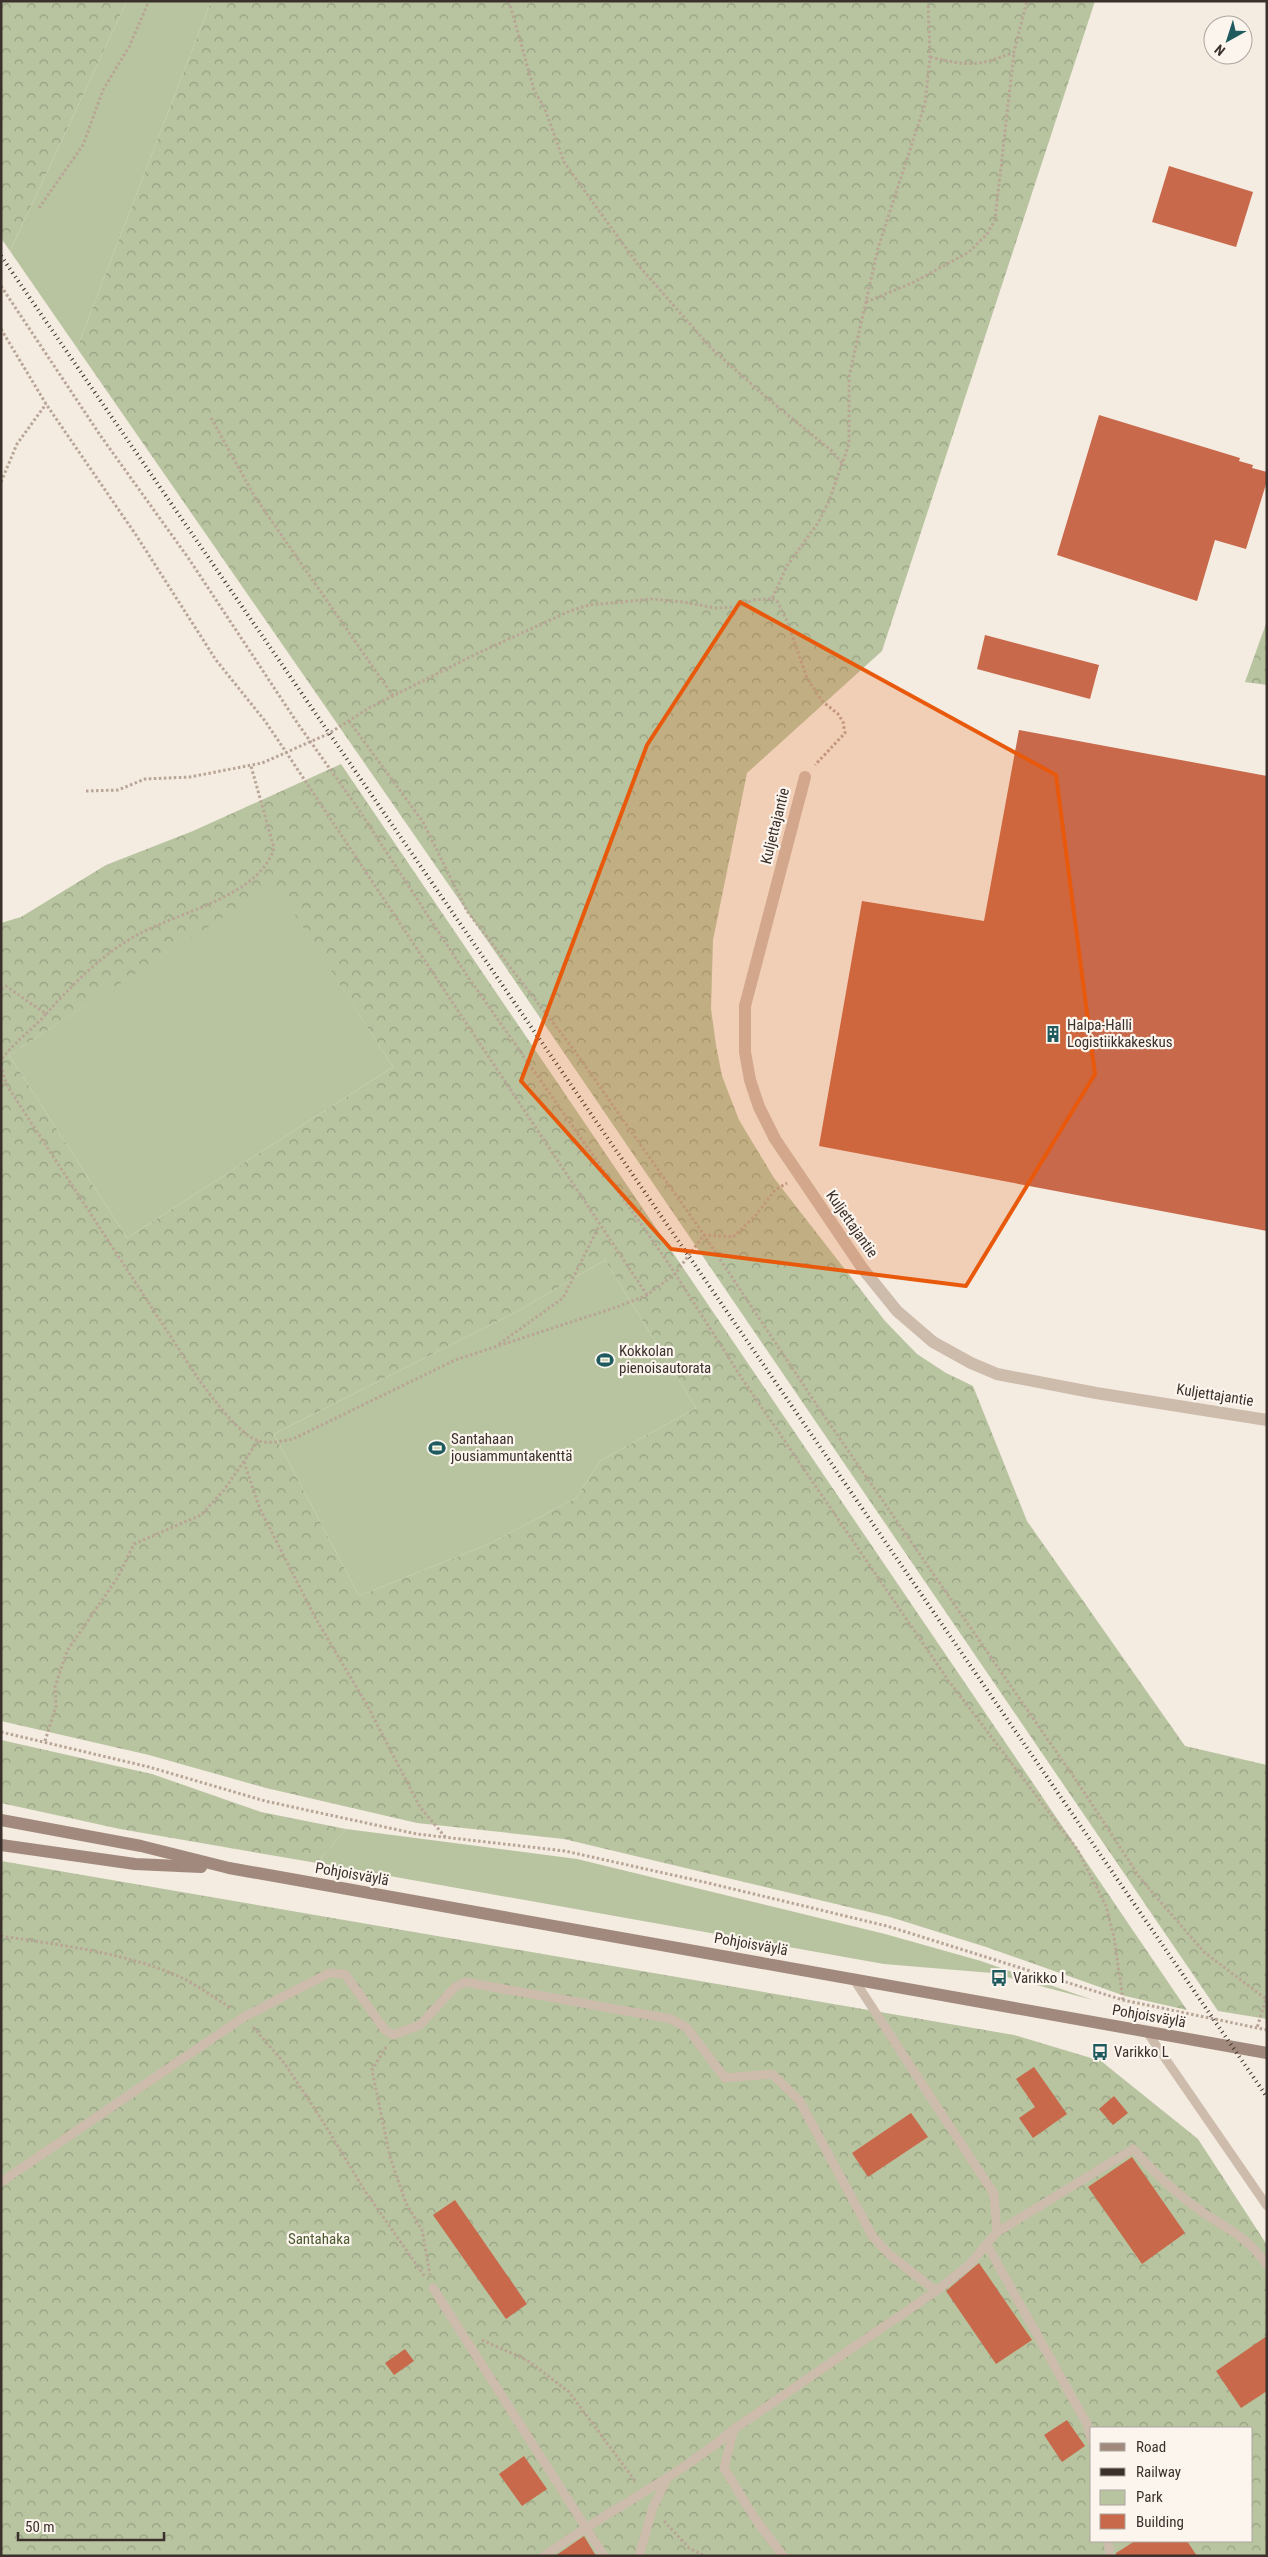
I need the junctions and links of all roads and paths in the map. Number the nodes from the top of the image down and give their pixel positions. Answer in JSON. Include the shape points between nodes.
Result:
{"nodes":[{"id":1,"x":149,"y":1,"type":"edge"},
{"id":2,"x":509,"y":1,"type":"edge"},
{"id":3,"x":928,"y":1,"type":"edge"},
{"id":4,"x":1027,"y":1,"type":"edge"},
{"id":5,"x":1014,"y":52,"type":"junction"},
{"id":6,"x":930,"y":57,"type":"junction"},
{"id":7,"x":40,"y":208,"type":"dead end"},
{"id":8,"x":1,"y":286,"type":"edge"},
{"id":9,"x":866,"y":302,"type":"junction"},
{"id":10,"x":1,"y":329,"type":"edge"},
{"id":11,"x":46,"y":404,"type":"junction"},
{"id":12,"x":211,"y":418,"type":"dead end"},
{"id":13,"x":843,"y":464,"type":"junction"},
{"id":14,"x":1,"y":482,"type":"edge"},
{"id":15,"x":772,"y":599,"type":"junction"},
{"id":16,"x":393,"y":696,"type":"junction"},
{"id":17,"x":349,"y":721,"type":"junction"},
{"id":18,"x":310,"y":741,"type":"junction"},
{"id":19,"x":286,"y":752,"type":"junction"},
{"id":20,"x":251,"y":766,"type":"junction"},
{"id":21,"x":805,"y":777,"type":"joint"},
{"id":22,"x":86,"y":791,"type":"dead end"},
{"id":23,"x":1,"y":989,"type":"edge"},
{"id":24,"x":46,"y":1014,"type":"junction"},
{"id":25,"x":1,"y":1060,"type":"edge"},
{"id":26,"x":1,"y":1065,"type":"edge"},
{"id":27,"x":799,"y":1176,"type":"junction"},
{"id":28,"x":599,"y":1226,"type":"junction"},
{"id":29,"x":704,"y":1235,"type":"junction"},
{"id":30,"x":675,"y":1274,"type":"junction"},
{"id":31,"x":647,"y":1295,"type":"junction"},
{"id":32,"x":495,"y":1347,"type":"junction"},
{"id":33,"x":1267,"y":1420,"type":"edge"},
{"id":34,"x":258,"y":1441,"type":"junction"},
{"id":35,"x":244,"y":1462,"type":"junction"},
{"id":36,"x":1,"y":1732,"type":"edge"},
{"id":37,"x":45,"y":1741,"type":"junction"},
{"id":38,"x":1,"y":1820,"type":"edge"},
{"id":39,"x":446,"y":1838,"type":"junction"},
{"id":40,"x":1,"y":1845,"type":"edge"},
{"id":41,"x":229,"y":1868,"type":"junction"},
{"id":42,"x":1,"y":1936,"type":"edge"},
{"id":43,"x":853,"y":1978,"type":"junction"},
{"id":44,"x":1123,"y":2000,"type":"junction"},
{"id":45,"x":244,"y":2017,"type":"junction"},
{"id":46,"x":1257,"y":2028,"type":"junction"},
{"id":47,"x":1267,"y":2030,"type":"edge"},
{"id":48,"x":1146,"y":2032,"type":"junction"},
{"id":49,"x":393,"y":2035,"type":"junction"},
{"id":50,"x":1267,"y":2053,"type":"edge"},
{"id":51,"x":1,"y":2182,"type":"edge"},
{"id":52,"x":1267,"y":2206,"type":"edge"},
{"id":53,"x":996,"y":2232,"type":"junction"},
{"id":54,"x":986,"y":2245,"type":"junction"},
{"id":55,"x":1267,"y":2265,"type":"edge"},
{"id":56,"x":433,"y":2288,"type":"junction"},
{"id":57,"x":936,"y":2291,"type":"junction"},
{"id":58,"x":479,"y":2338,"type":"dead end"},
{"id":59,"x":734,"y":2429,"type":"junction"},
{"id":60,"x":1090,"y":2434,"type":"edge"},
{"id":61,"x":667,"y":2478,"type":"junction"},
{"id":62,"x":643,"y":2492,"type":"junction"},
{"id":63,"x":653,"y":2507,"type":"junction"},
{"id":64,"x":585,"y":2526,"type":"junction"},
{"id":65,"x":1108,"y":2542,"type":"edge"},
{"id":66,"x":544,"y":2556,"type":"edge"},
{"id":67,"x":604,"y":2556,"type":"edge"},
{"id":68,"x":639,"y":2556,"type":"edge"},
{"id":69,"x":705,"y":2556,"type":"edge"},
{"id":70,"x":783,"y":2556,"type":"edge"},
{"id":71,"x":1110,"y":2556,"type":"edge"}],
"edges":[{"from":1,"to":7,"type":"path","via":[[129,47],[103,90],[83,145]]},
{"from":2,"to":13,"type":"path","via":[[534,90],[548,117],[564,162],[589,198],[639,266],[711,348],[832,451]]},
{"from":3,"to":6,"type":"path"},
{"from":4,"to":5,"type":"path"},
{"from":5,"to":6,"type":"path","via":[[988,62],[966,65]]},
{"from":5,"to":9,"type":"path","via":[[995,220],[987,234],[969,252],[912,283]]},
{"from":6,"to":9,"type":"path","via":[[925,104],[878,248]]},
{"from":8,"to":18,"type":"path"},
{"from":9,"to":13,"type":"path","via":[[849,377],[849,444]]},
{"from":10,"to":11,"type":"path"},
{"from":11,"to":14,"type":"path","via":[[17,444]]},
{"from":11,"to":19,"type":"path","via":[[136,535],[216,660],[265,720]]},
{"from":12,"to":16,"type":"path","via":[[255,497]]},
{"from":13,"to":15,"type":"path","via":[[822,516],[788,566]]},
{"from":15,"to":16,"type":"path","via":[[715,608],[651,599],[589,605],[476,654]]},
{"from":15,"to":21,"type":"path","via":[[777,601],[787,621],[807,678],[822,701],[843,722],[845,733]]},
{"from":16,"to":17,"type":"path"},
{"from":17,"to":18,"type":"path"},
{"from":17,"to":29,"type":"path","via":[[423,822],[467,911],[574,1050]]},
{"from":18,"to":19,"type":"path"},
{"from":18,"to":30,"type":"path","via":[[466,974]]},
{"from":19,"to":20,"type":"path"},
{"from":19,"to":28,"type":"path"},
{"from":20,"to":22,"type":"path","via":[[190,778],[145,779],[118,790]]},
{"from":20,"to":24,"type":"path","via":[[273,843],[270,860],[263,870],[244,886],[138,934],[74,983]]},
{"from":21,"to":27,"type":"street","name":"Kuljettajantie","via":[[745,1006],[745,1052],[750,1080],[774,1139]]},
{"from":23,"to":24,"type":"path","via":[[6,986]]},
{"from":24,"to":25,"type":"path","via":[[14,1042]]},
{"from":26,"to":34,"type":"path","via":[[6,1084],[199,1380],[233,1423]]},
{"from":27,"to":29,"type":"path","via":[[775,1190],[733,1237]]},
{"from":27,"to":33,"type":"street","name":"Kuljettajantie","via":[[863,1269],[897,1311],[933,1342],[971,1363],[997,1374]]},
{"from":28,"to":31,"type":"path"},
{"from":28,"to":32,"type":"path","via":[[563,1298]]},
{"from":29,"to":30,"type":"path"},
{"from":29,"to":46,"type":"path","via":[[1140,1878],[1204,1952],[1266,1999]]},
{"from":30,"to":31,"type":"path"},
{"from":30,"to":44,"type":"path","via":[[741,1377],[948,1680],[1077,1849],[1106,1906]]},
{"from":31,"to":32,"type":"path"},
{"from":32,"to":34,"type":"path","via":[[455,1360],[293,1439]]},
{"from":34,"to":35,"type":"path"},
{"from":35,"to":37,"type":"path","via":[[201,1515],[134,1544],[118,1577],[67,1651],[55,1687],[56,1706]]},
{"from":35,"to":39,"type":"path","via":[[260,1509],[316,1619],[367,1705],[420,1807]]},
{"from":36,"to":37,"type":"path"},
{"from":37,"to":39,"type":"path","via":[[265,1801]]},
{"from":38,"to":41,"type":"main road","name":"Pohjoisväylä","via":[[141,1846]]},
{"from":39,"to":44,"type":"path","via":[[565,1851],[704,1882],[887,1926]]},
{"from":40,"to":41,"type":"main road","name":"Pohjoisväylä","via":[[135,1864]]},
{"from":41,"to":43,"type":"main road","name":"Pohjoisväylä"},
{"from":42,"to":45,"type":"path","via":[[148,1964],[199,1987]]},
{"from":43,"to":48,"type":"main road","name":"Pohjoisväylä"},
{"from":43,"to":53,"type":"lane","via":[[994,2194]]},
{"from":44,"to":46,"type":"path"},
{"from":45,"to":49,"type":"lane","via":[[329,1972],[345,1974]]},
{"from":45,"to":51,"type":"lane"},
{"from":45,"to":56,"type":"path","via":[[285,2064],[363,2188]]},
{"from":46,"to":47,"type":"path"},
{"from":48,"to":50,"type":"main road","name":"Pohjoisväylä"},
{"from":48,"to":52,"type":"lane"},
{"from":49,"to":56,"type":"path","via":[[372,2070],[390,2157],[406,2203],[422,2230]]},
{"from":49,"to":57,"type":"lane","via":[[420,2025],[464,1982],[671,2019],[687,2028],[724,2078],[772,2074],[798,2100],[872,2237]]},
{"from":53,"to":54,"type":"lane"},
{"from":53,"to":55,"type":"lane","via":[[1133,2149],[1151,2170],[1256,2249]]},
{"from":54,"to":57,"type":"lane","via":[[969,2265]]},
{"from":54,"to":60,"type":"lane"},
{"from":56,"to":64,"type":"lane"},
{"from":57,"to":59,"type":"lane"},
{"from":58,"to":62,"type":"path","via":[[527,2360],[569,2392]]},
{"from":59,"to":61,"type":"lane"},
{"from":59,"to":70,"type":"lane","via":[[724,2468]]},
{"from":61,"to":62,"type":"lane"},
{"from":61,"to":63,"type":"lane"},
{"from":62,"to":64,"type":"lane"},
{"from":63,"to":68,"type":"lane"},
{"from":63,"to":69,"type":"path","via":[[675,2536]]},
{"from":64,"to":66,"type":"lane"},
{"from":64,"to":67,"type":"lane"},
{"from":65,"to":71,"type":"lane"}]}
